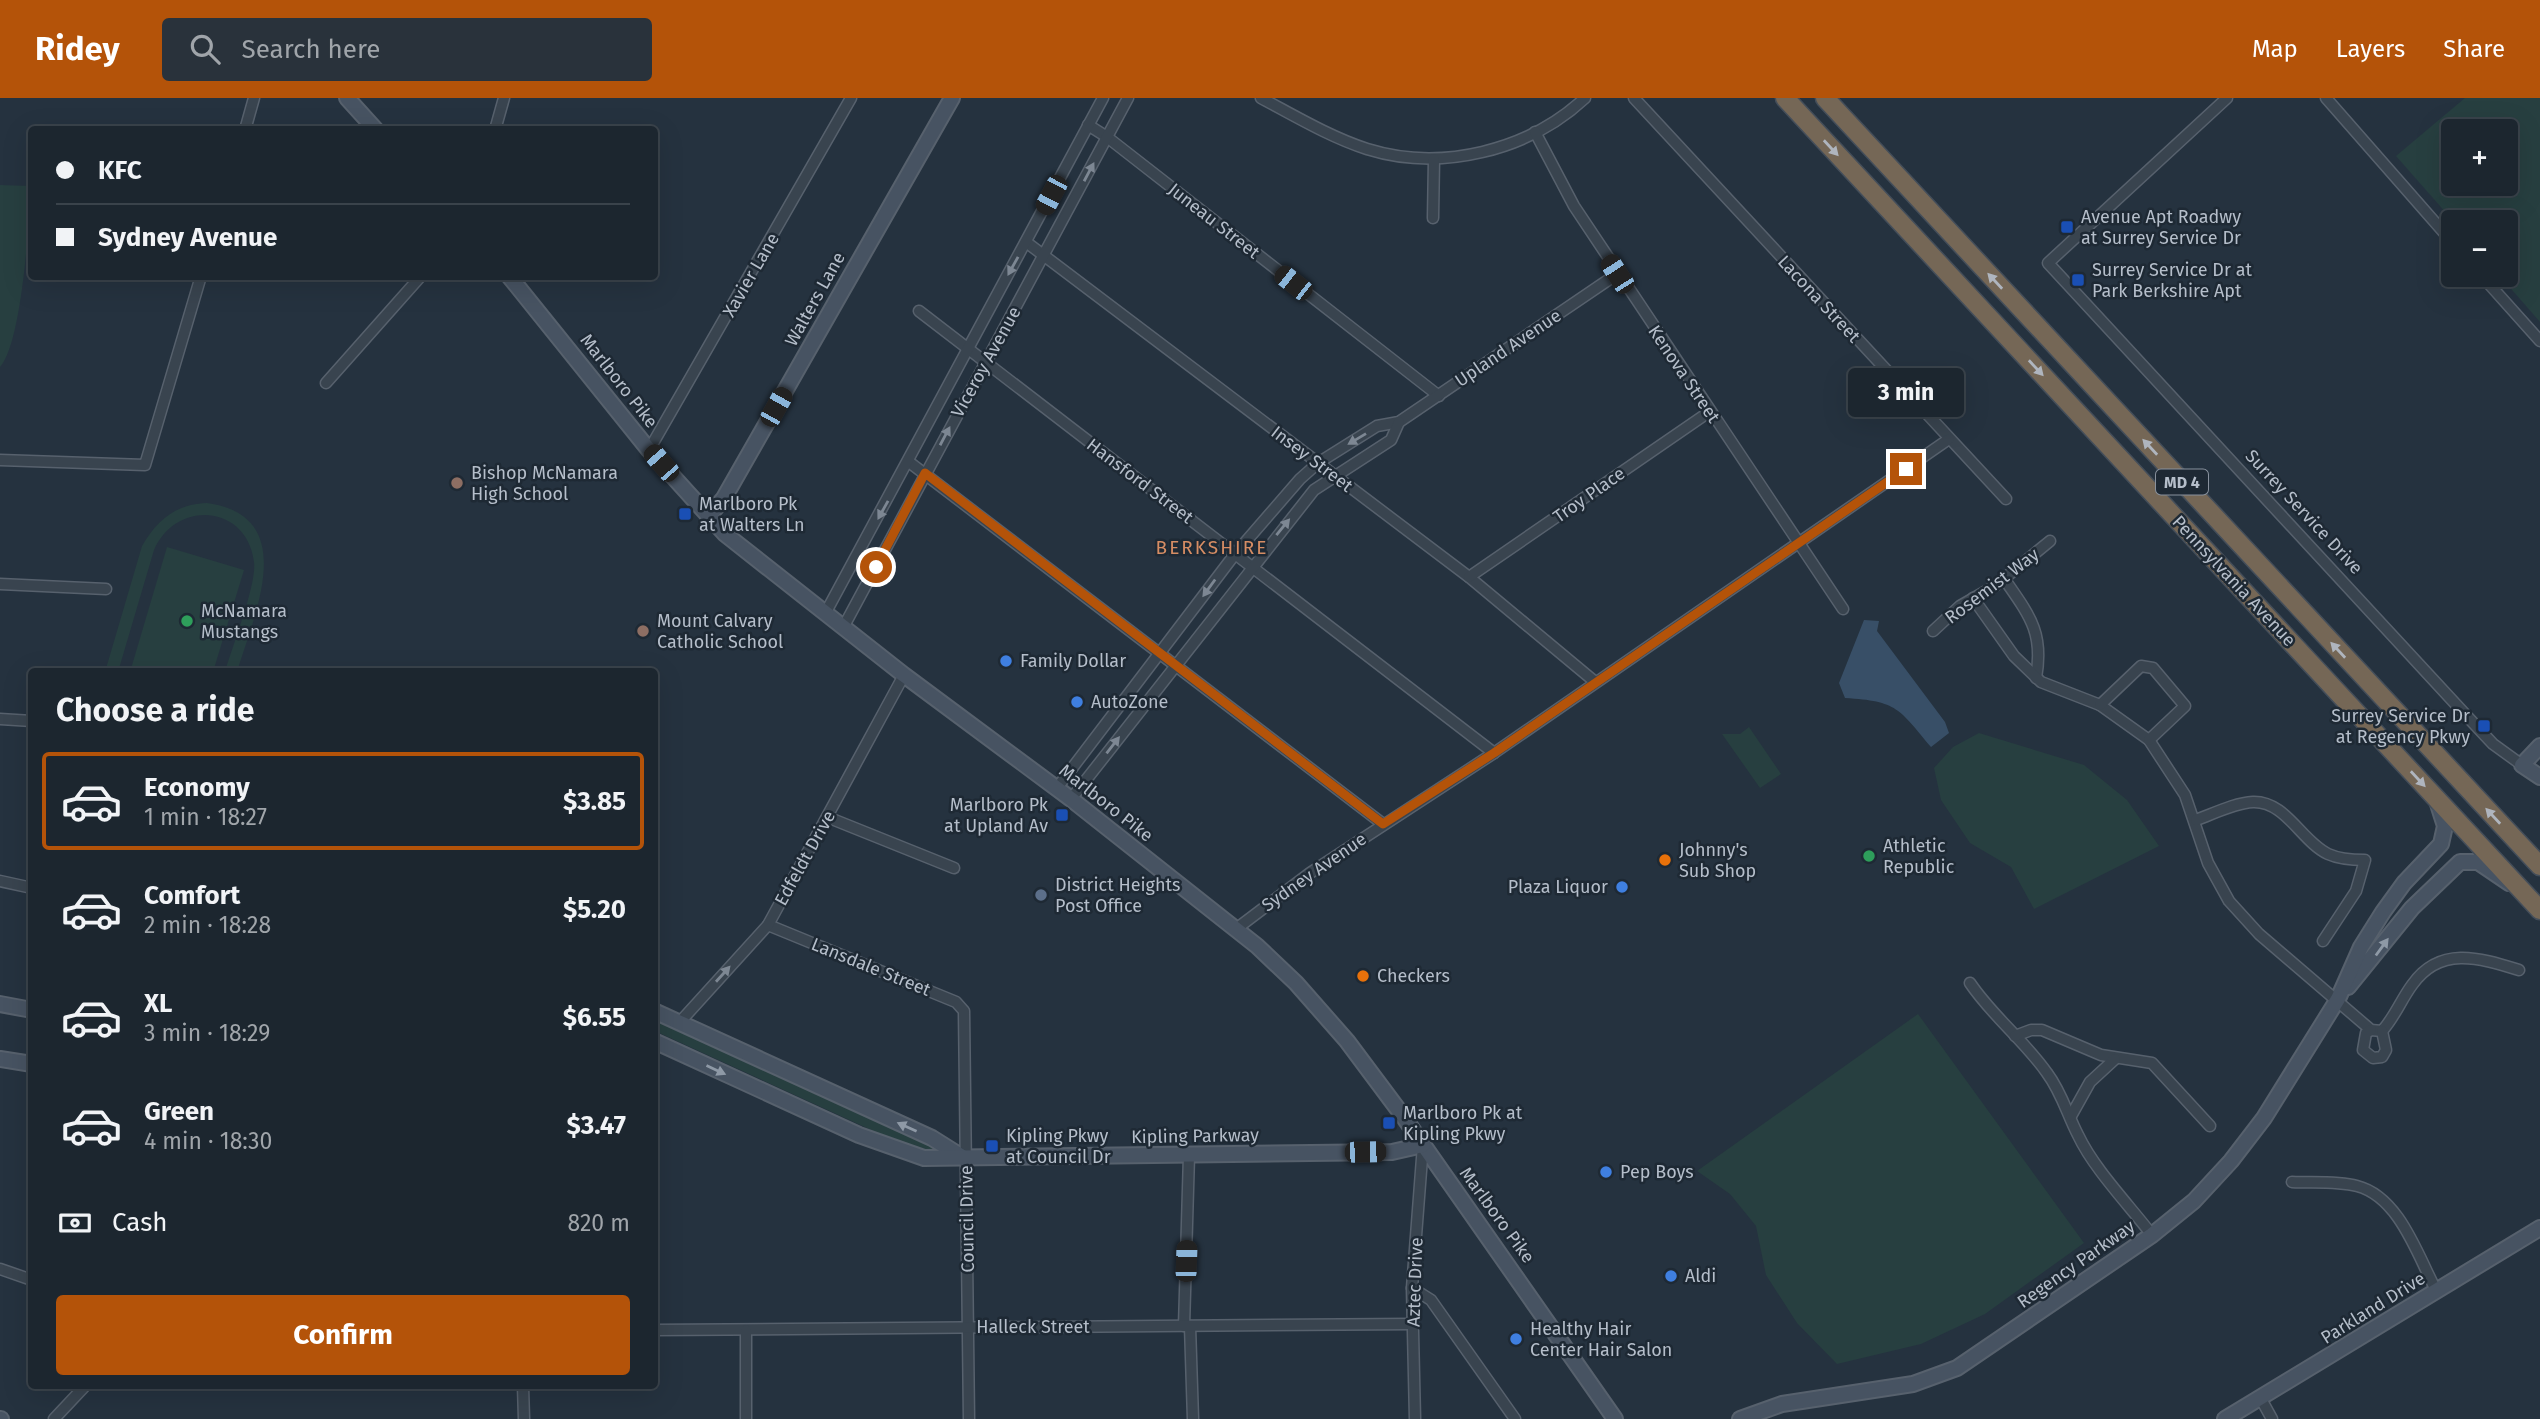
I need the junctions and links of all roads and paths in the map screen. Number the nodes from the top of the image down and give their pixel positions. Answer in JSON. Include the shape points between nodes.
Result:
{"nodes":[{"id":1,"x":254,"y":98,"type":"edge"},
{"id":2,"x":347,"y":98,"type":"edge"},
{"id":3,"x":504,"y":98,"type":"edge"},
{"id":4,"x":851,"y":98,"type":"edge"},
{"id":5,"x":952,"y":98,"type":"edge"},
{"id":6,"x":1103,"y":98,"type":"edge"},
{"id":7,"x":1128,"y":98,"type":"edge"},
{"id":8,"x":1261,"y":98,"type":"edge"},
{"id":9,"x":1585,"y":98,"type":"edge"},
{"id":10,"x":1634,"y":98,"type":"edge"},
{"id":11,"x":1785,"y":98,"type":"edge"},
{"id":12,"x":1825,"y":98,"type":"edge"},
{"id":13,"x":2227,"y":98,"type":"edge"},
{"id":14,"x":2326,"y":98,"type":"edge"},
{"id":15,"x":1088,"y":125,"type":"junction"},
{"id":16,"x":246,"y":126,"type":"edge"},
{"id":17,"x":372,"y":126,"type":"edge"},
{"id":18,"x":496,"y":126,"type":"edge"},
{"id":19,"x":1535,"y":132,"type":"junction"},
{"id":20,"x":1107,"y":137,"type":"junction"},
{"id":21,"x":1434,"y":159,"type":"junction"},
{"id":22,"x":1433,"y":218,"type":"dead end"},
{"id":23,"x":2441,"y":229,"type":"edge"},
{"id":24,"x":1026,"y":242,"type":"junction"},
{"id":25,"x":1045,"y":254,"type":"junction"},
{"id":26,"x":1617,"y":274,"type":"junction"},
{"id":27,"x":200,"y":280,"type":"edge"},
{"id":28,"x":417,"y":280,"type":"edge"},
{"id":29,"x":512,"y":280,"type":"edge"},
{"id":30,"x":2492,"y":287,"type":"edge"},
{"id":31,"x":919,"y":311,"type":"dead end"},
{"id":32,"x":2540,"y":341,"type":"edge"},
{"id":33,"x":967,"y":349,"type":"junction"},
{"id":34,"x":984,"y":363,"type":"junction"},
{"id":35,"x":326,"y":383,"type":"dead end"},
{"id":36,"x":1439,"y":396,"type":"junction"},
{"id":37,"x":1709,"y":412,"type":"junction"},
{"id":38,"x":1399,"y":422,"type":"junction"},
{"id":39,"x":1949,"y":439,"type":"junction"},
{"id":40,"x":649,"y":450,"type":"junction"},
{"id":41,"x":0,"y":460,"type":"edge"},
{"id":42,"x":909,"y":462,"type":"junction"},
{"id":43,"x":1318,"y":463,"type":"junction"},
{"id":44,"x":925,"y":473,"type":"junction"},
{"id":45,"x":1336,"y":477,"type":"junction"},
{"id":46,"x":2006,"y":499,"type":"dead end"},
{"id":47,"x":708,"y":517,"type":"junction"},
{"id":48,"x":2050,"y":541,"type":"dead end"},
{"id":49,"x":1799,"y":544,"type":"junction"},
{"id":50,"x":1235,"y":554,"type":"junction"},
{"id":51,"x":1252,"y":567,"type":"junction"},
{"id":52,"x":1469,"y":577,"type":"junction"},
{"id":53,"x":2005,"y":580,"type":"junction"},
{"id":54,"x":0,"y":584,"type":"edge"},
{"id":55,"x":106,"y":589,"type":"dead end"},
{"id":56,"x":1973,"y":598,"type":"junction"},
{"id":57,"x":1843,"y":609,"type":"dead end"},
{"id":58,"x":826,"y":612,"type":"junction"},
{"id":59,"x":844,"y":626,"type":"junction"},
{"id":60,"x":1933,"y":631,"type":"dead end"},
{"id":61,"x":1160,"y":652,"type":"junction"},
{"id":62,"x":1176,"y":664,"type":"junction"},
{"id":63,"x":904,"y":675,"type":"junction"},
{"id":64,"x":2036,"y":678,"type":"junction"},
{"id":65,"x":1594,"y":681,"type":"junction"},
{"id":66,"x":2099,"y":705,"type":"junction"},
{"id":67,"x":0,"y":719,"type":"edge"},
{"id":68,"x":28,"y":721,"type":"edge"},
{"id":69,"x":2149,"y":740,"type":"junction"},
{"id":70,"x":2540,"y":746,"type":"edge"},
{"id":71,"x":1494,"y":753,"type":"junction"},
{"id":72,"x":2522,"y":765,"type":"junction"},
{"id":73,"x":2540,"y":777,"type":"edge"},
{"id":74,"x":1057,"y":788,"type":"junction"},
{"id":75,"x":1071,"y":799,"type":"junction"},
{"id":76,"x":2437,"y":799,"type":"junction"},
{"id":77,"x":827,"y":817,"type":"junction"},
{"id":78,"x":2196,"y":820,"type":"junction"},
{"id":79,"x":1383,"y":824,"type":"junction"},
{"id":80,"x":2540,"y":866,"type":"edge"},
{"id":81,"x":954,"y":868,"type":"dead end"},
{"id":82,"x":0,"y":881,"type":"edge"},
{"id":83,"x":28,"y":887,"type":"edge"},
{"id":84,"x":2525,"y":894,"type":"junction"},
{"id":85,"x":2540,"y":910,"type":"edge"},
{"id":86,"x":768,"y":925,"type":"junction"},
{"id":87,"x":1236,"y":929,"type":"junction"},
{"id":88,"x":2323,"y":941,"type":"dead end"},
{"id":89,"x":2519,"y":970,"type":"dead end"},
{"id":90,"x":1970,"y":983,"type":"dead end"},
{"id":91,"x":2338,"y":999,"type":"junction"},
{"id":92,"x":0,"y":1004,"type":"edge"},
{"id":93,"x":28,"y":1009,"type":"edge"},
{"id":94,"x":658,"y":1014,"type":"edge"},
{"id":95,"x":965,"y":1018,"type":"joint"},
{"id":96,"x":679,"y":1023,"type":"junction"},
{"id":97,"x":2015,"y":1036,"type":"junction"},
{"id":98,"x":658,"y":1045,"type":"edge"},
{"id":99,"x":0,"y":1059,"type":"edge"},
{"id":100,"x":2115,"y":1059,"type":"junction"},
{"id":101,"x":28,"y":1063,"type":"edge"},
{"id":102,"x":2071,"y":1116,"type":"junction"},
{"id":103,"x":2210,"y":1126,"type":"dead end"},
{"id":104,"x":1423,"y":1145,"type":"junction"},
{"id":105,"x":1189,"y":1155,"type":"junction"},
{"id":106,"x":967,"y":1160,"type":"junction"},
{"id":107,"x":2292,"y":1182,"type":"dead end"},
{"id":108,"x":2540,"y":1228,"type":"edge"},
{"id":109,"x":2152,"y":1235,"type":"junction"},
{"id":110,"x":0,"y":1269,"type":"edge"},
{"id":111,"x":28,"y":1279,"type":"edge"},
{"id":112,"x":1412,"y":1288,"type":"junction"},
{"id":113,"x":2437,"y":1292,"type":"junction"},
{"id":114,"x":1412,"y":1324,"type":"junction"},
{"id":115,"x":1187,"y":1326,"type":"junction"},
{"id":116,"x":968,"y":1328,"type":"junction"},
{"id":117,"x":746,"y":1329,"type":"junction"},
{"id":118,"x":658,"y":1330,"type":"edge"},
{"id":119,"x":82,"y":1389,"type":"edge"},
{"id":120,"x":523,"y":1389,"type":"edge"},
{"id":121,"x":2261,"y":1399,"type":"junction"},
{"id":122,"x":54,"y":1419,"type":"edge"},
{"id":123,"x":524,"y":1419,"type":"edge"},
{"id":124,"x":746,"y":1419,"type":"edge"},
{"id":125,"x":970,"y":1419,"type":"edge"},
{"id":126,"x":1193,"y":1419,"type":"edge"},
{"id":127,"x":1415,"y":1419,"type":"edge"},
{"id":128,"x":1515,"y":1419,"type":"edge"},
{"id":129,"x":1615,"y":1419,"type":"edge"},
{"id":130,"x":1740,"y":1419,"type":"edge"},
{"id":131,"x":2225,"y":1419,"type":"edge"},
{"id":132,"x":2272,"y":1419,"type":"edge"}],
"edges":[{"from":1,"to":16,"type":"street"},
{"from":2,"to":17,"type":"street"},
{"from":3,"to":18,"type":"street"},
{"from":4,"to":40,"type":"street","name":"Xavier Lane"},
{"from":5,"to":47,"type":"street","name":"Walters Lane","via":[[724,498]]},
{"from":6,"to":15,"type":"street","name":"Viceroy Avenue"},
{"from":7,"to":20,"type":"street","name":"Viceroy Avenue"},
{"from":8,"to":21,"type":"street","via":[[1349,142],[1380,152]]},
{"from":9,"to":19,"type":"street"},
{"from":10,"to":39,"type":"street","name":"Lacona Street"},
{"from":11,"to":76,"type":"highway","name":"Pennsylvania Avenue","number":"MD 4","one_way":true},
{"from":80,"to":12,"type":"highway","name":"Pennsylvania Avenue","number":"MD 4","one_way":true},
{"from":13,"to":72,"type":"street","name":"Surrey Service Drive","via":[[2048,263],[2493,744]]},
{"from":14,"to":23,"type":"street"},
{"from":15,"to":20,"type":"street","name":"Juneau Street"},
{"from":15,"to":24,"type":"street","name":"Viceroy Avenue"},
{"from":19,"to":21,"type":"street","via":[[1502,146]]},
{"from":19,"to":26,"type":"street","name":"Kenova Street","via":[[1563,188]]},
{"from":25,"to":20,"type":"street","name":"Viceroy Avenue","one_way":true},
{"from":20,"to":36,"type":"street","name":"Juneau Street"},
{"from":21,"to":22,"type":"street"},
{"from":24,"to":25,"type":"street","name":"Insey Street"},
{"from":24,"to":33,"type":"street","name":"Viceroy Avenue","one_way":true},
{"from":25,"to":34,"type":"street","name":"Viceroy Avenue"},
{"from":25,"to":43,"type":"street","name":"Insey Street"},
{"from":26,"to":36,"type":"street","name":"Upland Avenue"},
{"from":26,"to":37,"type":"street","name":"Kenova Street"},
{"from":27,"to":41,"type":"street","via":[[145,465]]},
{"from":28,"to":35,"type":"street"},
{"from":29,"to":40,"type":"street","name":"Marlboro Pike"},
{"from":30,"to":32,"type":"street"},
{"from":31,"to":33,"type":"street","name":"Hansford Street"},
{"from":33,"to":34,"type":"street","name":"Hansford Street"},
{"from":33,"to":42,"type":"street","name":"Viceroy Avenue"},
{"from":44,"to":34,"type":"street","name":"Viceroy Avenue","one_way":true},
{"from":34,"to":50,"type":"street","name":"Hansford Street"},
{"from":36,"to":38,"type":"street","name":"Upland Avenue"},
{"from":37,"to":49,"type":"street","name":"Kenova Street"},
{"from":37,"to":52,"type":"street","name":"Troy Place"},
{"from":38,"to":43,"type":"street","name":"Upland Avenue","one_way":true,"via":[[1377,426]]},
{"from":38,"to":45,"type":"street","name":"Upland Avenue","via":[[1391,440]]},
{"from":39,"to":46,"type":"street","name":"Lacona Street"},
{"from":39,"to":49,"type":"street","name":"Sydney Avenue"},
{"from":40,"to":47,"type":"street","name":"Marlboro Pike"},
{"from":42,"to":44,"type":"street"},
{"from":42,"to":58,"type":"street","name":"Viceroy Avenue","one_way":true},
{"from":43,"to":45,"type":"street","name":"Insey Street"},
{"from":43,"to":50,"type":"street","name":"Upland Avenue"},
{"from":44,"to":59,"type":"street","name":"Viceroy Avenue"},
{"from":44,"to":61,"type":"street"},
{"from":51,"to":45,"type":"street","name":"Upland Avenue","one_way":true,"via":[[1314,490]]},
{"from":45,"to":52,"type":"street","name":"Insey Street"},
{"from":47,"to":58,"type":"street","name":"Marlboro Pike"},
{"from":48,"to":53,"type":"street","name":"Rosemist Way"},
{"from":49,"to":57,"type":"street","name":"Kenova Street"},
{"from":49,"to":65,"type":"street","name":"Sydney Avenue"},
{"from":50,"to":51,"type":"street","name":"Hansford Street"},
{"from":50,"to":61,"type":"street","name":"Upland Avenue","one_way":true},
{"from":51,"to":62,"type":"street","name":"Upland Avenue"},
{"from":51,"to":71,"type":"street","name":"Hansford Street"},
{"from":52,"to":65,"type":"street","name":"Insey Street"},
{"from":53,"to":56,"type":"street","name":"Rosemist Way"},
{"from":53,"to":64,"type":"street","via":[[2038,639],[2041,652]]},
{"from":54,"to":55,"type":"street"},
{"from":56,"to":60,"type":"street","name":"Rosemist Way"},
{"from":56,"to":64,"type":"street","via":[[2014,656]]},
{"from":58,"to":59,"type":"street","name":"Marlboro Pike"},
{"from":59,"to":63,"type":"street","name":"Marlboro Pike"},
{"from":61,"to":62,"type":"street"},
{"from":61,"to":74,"type":"street","name":"Upland Avenue"},
{"from":75,"to":62,"type":"street","name":"Upland Avenue","one_way":true},
{"from":62,"to":79,"type":"street"},
{"from":63,"to":74,"type":"street","name":"Marlboro Pike"},
{"from":63,"to":77,"type":"street","name":"Edfeldt Drive"},
{"from":64,"to":66,"type":"street"},
{"from":65,"to":71,"type":"street","name":"Sydney Avenue"},
{"from":66,"to":69,"type":"street"},
{"from":66,"to":69,"type":"street","via":[[2141,666],[2153,668],[2185,706]]},
{"from":67,"to":68,"type":"street"},
{"from":69,"to":78,"type":"street","via":[[2178,782]]},
{"from":70,"to":72,"type":"street"},
{"from":71,"to":79,"type":"street","name":"Sydney Avenue"},
{"from":72,"to":73,"type":"street","name":"Surrey Service Drive"},
{"from":74,"to":75,"type":"street","name":"Marlboro Pike"},
{"from":75,"to":87,"type":"street","name":"Marlboro Pike"},
{"from":76,"to":84,"type":"highway","name":"Pennsylvania Avenue","number":"MD 4"},
{"from":76,"to":91,"type":"street","name":"Regency Parkway","via":[[2445,826],[2443,840],[2383,912]]},
{"from":77,"to":81,"type":"street"},
{"from":77,"to":86,"type":"street","name":"Edfeldt Drive"},
{"from":78,"to":88,"type":"street","via":[[2259,802],[2278,810],[2326,853],[2365,860],[2356,891]]},
{"from":78,"to":91,"type":"street","via":[[2214,878],[2229,901],[2259,934]]},
{"from":79,"to":87,"type":"street","name":"Sydney Avenue"},
{"from":82,"to":83,"type":"street"},
{"from":84,"to":85,"type":"highway","name":"Pennsylvania Avenue","number":"MD 4"},
{"from":91,"to":84,"type":"street","name":"Regency Parkway","one_way":true,"via":[[2412,908],[2460,862],[2477,862]]},
{"from":86,"to":95,"type":"street","name":"Lansdale Street","via":[[956,1002]]},
{"from":96,"to":86,"type":"street","name":"Edfeldt Drive","one_way":true},
{"from":87,"to":104,"type":"street","name":"Marlboro Pike","via":[[1326,1016]]},
{"from":89,"to":91,"type":"street","via":[[2464,956],[2448,958],[2418,978],[2376,1030]]},
{"from":90,"to":97,"type":"street","via":[[1990,1012]]},
{"from":91,"to":109,"type":"street","name":"Regency Parkway","via":[[2250,1138],[2207,1187]]},
{"from":92,"to":93,"type":"street"},
{"from":94,"to":96,"type":"street"},
{"from":95,"to":106,"type":"street","name":"Council Drive"},
{"from":106,"to":96,"type":"street","one_way":true,"via":[[932,1138]]},
{"from":97,"to":100,"type":"street","via":[[2042,1030]]},
{"from":97,"to":102,"type":"street","via":[[2048,1074]]},
{"from":98,"to":106,"type":"street","name":"Kipling Parkway","one_way":true,"via":[[899,1152]]},
{"from":99,"to":101,"type":"street"},
{"from":100,"to":102,"type":"street","via":[[2090,1082]]},
{"from":100,"to":103,"type":"street","via":[[2152,1063]]},
{"from":102,"to":109,"type":"street","via":[[2087,1150]]},
{"from":104,"to":105,"type":"street","name":"Kipling Parkway","via":[[1392,1152]]},
{"from":104,"to":112,"type":"street","name":"Aztec Drive"},
{"from":104,"to":129,"type":"street","name":"Marlboro Pike"},
{"from":105,"to":106,"type":"street","name":"Kipling Parkway"},
{"from":105,"to":115,"type":"street"},
{"from":106,"to":116,"type":"street","name":"Council Drive"},
{"from":107,"to":113,"type":"street","via":[[2349,1185],[2379,1196],[2396,1217]]},
{"from":108,"to":113,"type":"street","name":"Parkland Drive"},
{"from":109,"to":130,"type":"street","name":"Regency Parkway","via":[[1981,1354],[1946,1373],[1913,1384],[1782,1404]]},
{"from":110,"to":111,"type":"street"},
{"from":112,"to":114,"type":"street","name":"Aztec Drive"},
{"from":112,"to":128,"type":"street","via":[[1431,1300]]},
{"from":113,"to":121,"type":"street","name":"Parkland Drive"},
{"from":114,"to":115,"type":"street","name":"Halleck Street"},
{"from":114,"to":127,"type":"street","name":"Aztec Drive"},
{"from":115,"to":116,"type":"street","name":"Halleck Street"},
{"from":115,"to":126,"type":"street"},
{"from":116,"to":117,"type":"street","name":"Halleck Street"},
{"from":116,"to":125,"type":"street","name":"Council Drive"},
{"from":117,"to":118,"type":"street","name":"Halleck Street"},
{"from":117,"to":124,"type":"street"},
{"from":119,"to":122,"type":"street"},
{"from":120,"to":123,"type":"street"},
{"from":121,"to":131,"type":"street","name":"Parkland Drive"},
{"from":121,"to":132,"type":"street"}]}
